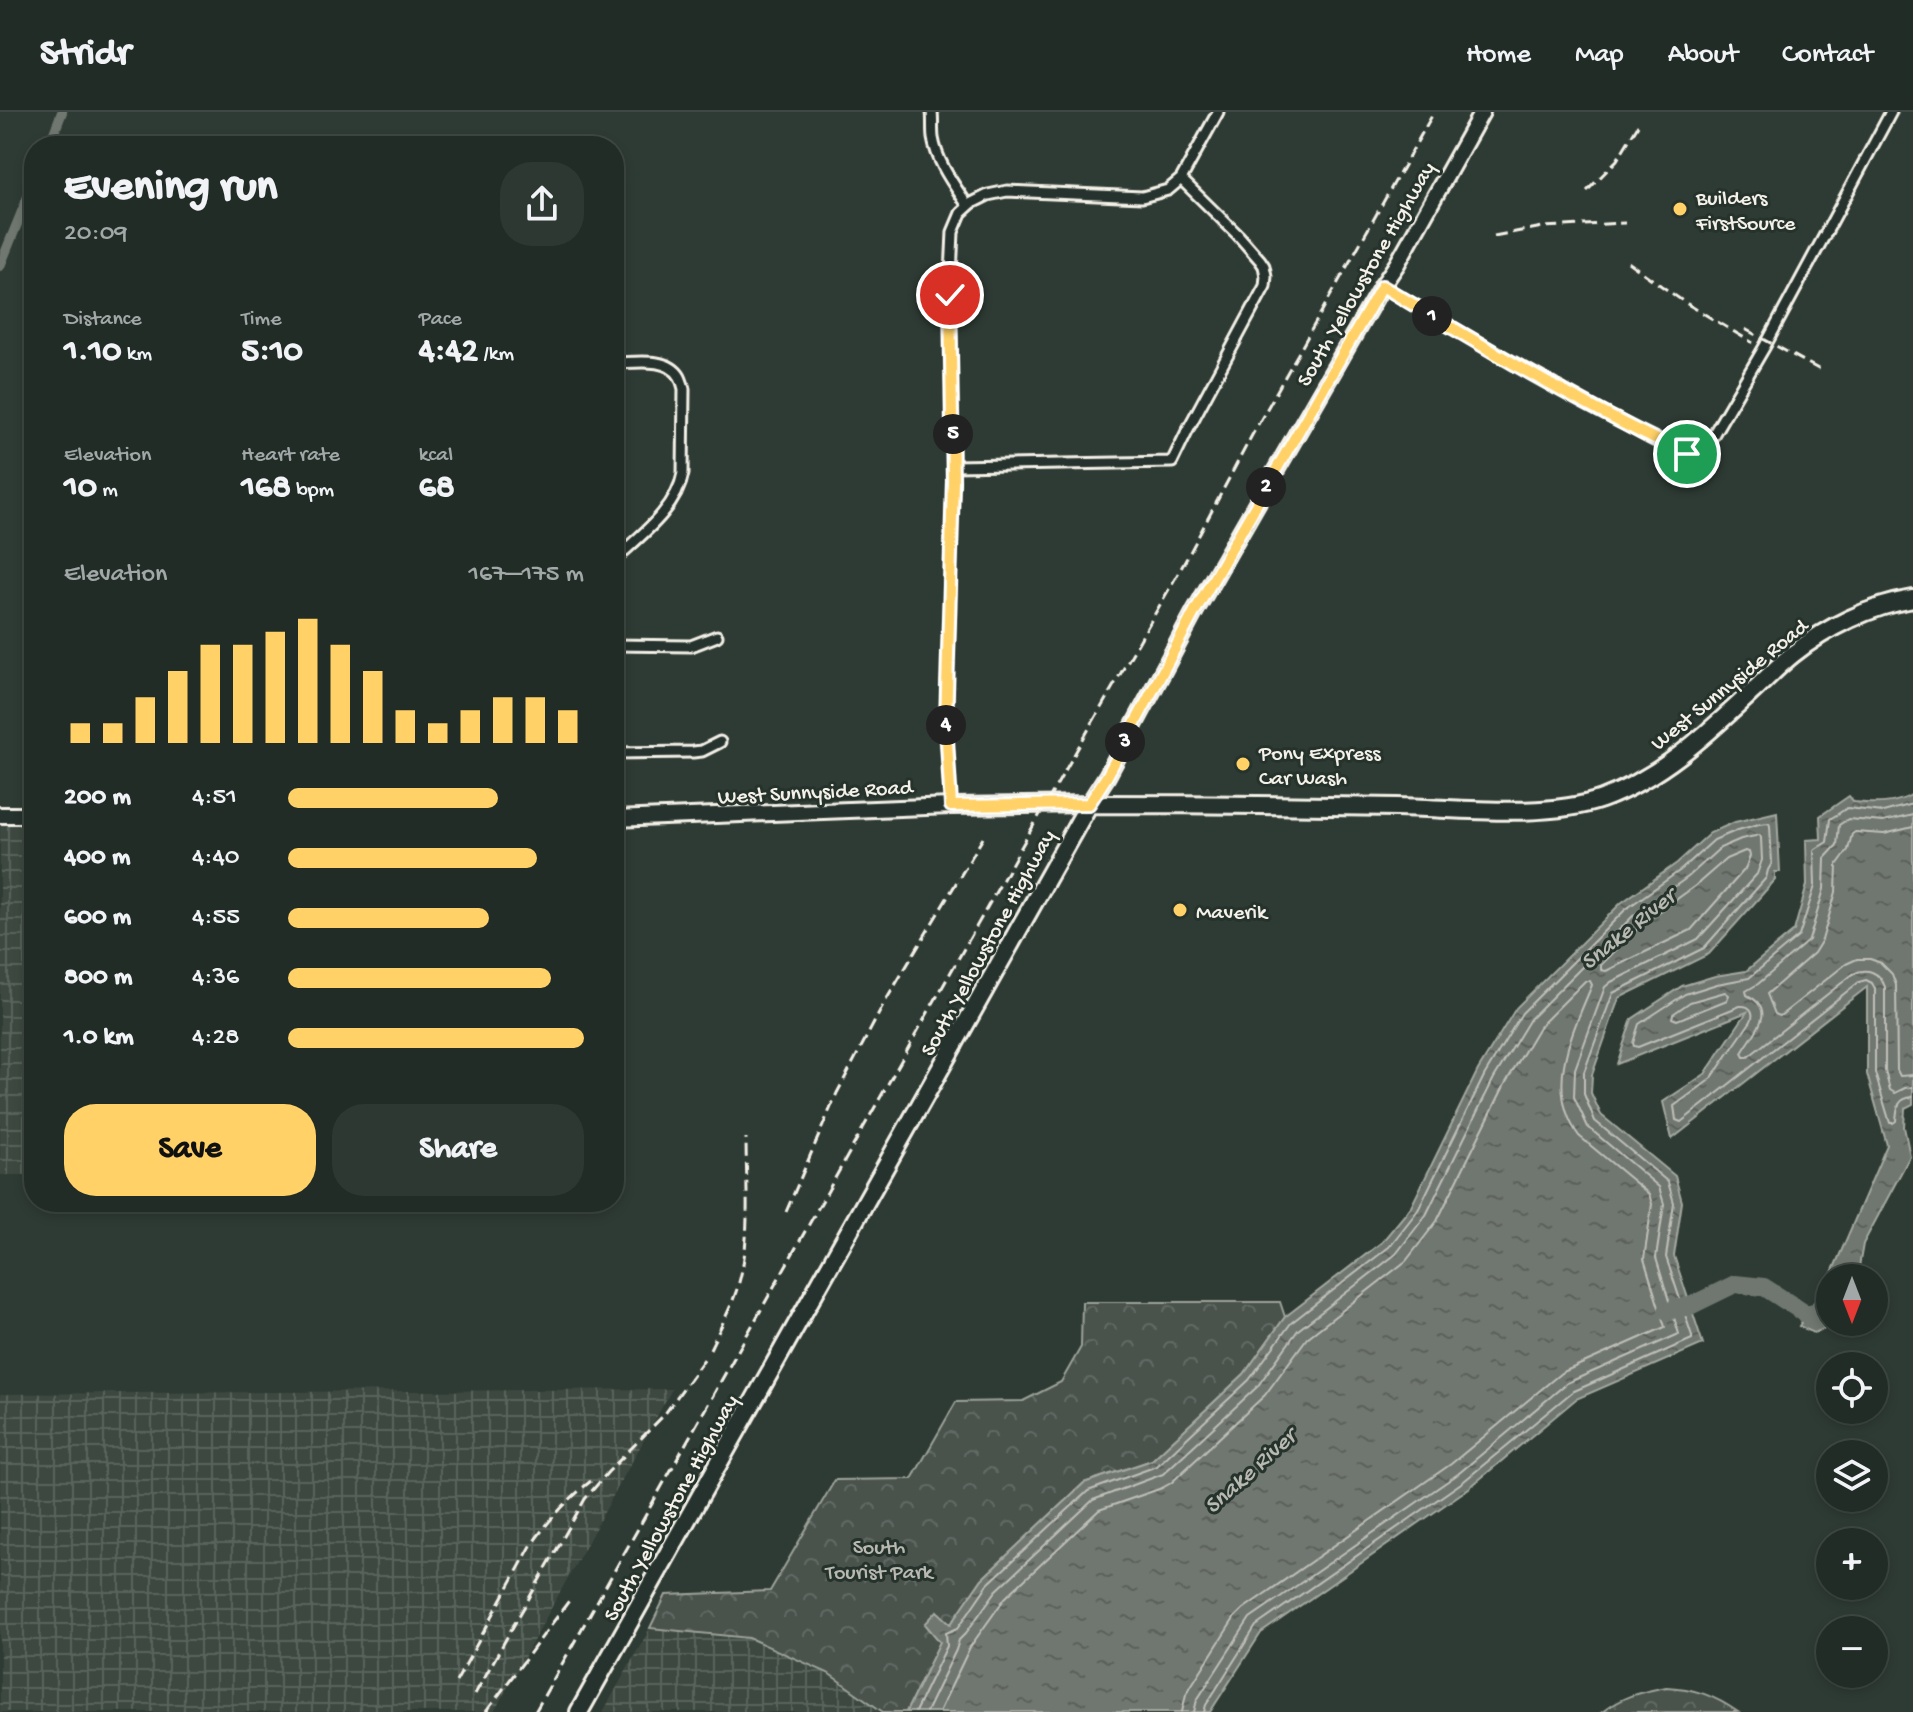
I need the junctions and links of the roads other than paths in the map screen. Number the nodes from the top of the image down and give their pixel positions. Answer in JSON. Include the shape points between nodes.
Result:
{"nodes":[{"id":1,"x":932,"y":112,"type":"edge"},
{"id":2,"x":1218,"y":112,"type":"edge"},
{"id":3,"x":1482,"y":112,"type":"edge"},
{"id":4,"x":1891,"y":112,"type":"edge"},
{"id":5,"x":1181,"y":179,"type":"junction"},
{"id":6,"x":968,"y":206,"type":"junction"},
{"id":7,"x":1382,"y":286,"type":"junction"},
{"id":8,"x":624,"y":363,"type":"edge"},
{"id":9,"x":953,"y":466,"type":"junction"},
{"id":10,"x":624,"y":551,"type":"edge"},
{"id":11,"x":1913,"y":599,"type":"edge"},
{"id":12,"x":717,"y":636,"type":"dead end"},
{"id":13,"x":624,"y":645,"type":"edge"},
{"id":14,"x":720,"y":742,"type":"dead end"},
{"id":15,"x":624,"y":753,"type":"edge"},
{"id":16,"x":1089,"y":804,"type":"junction"},
{"id":17,"x":951,"y":806,"type":"junction"},
{"id":18,"x":0,"y":815,"type":"edge"},
{"id":19,"x":24,"y":815,"type":"edge"},
{"id":20,"x":624,"y":819,"type":"edge"},
{"id":21,"x":579,"y":1712,"type":"edge"}],
"edges":[{"from":1,"to":6,"type":"street","via":[[936,151]]},
{"from":2,"to":5,"type":"street"},
{"from":3,"to":7,"type":"main road","name":"South Yellowstone Highway"},
{"from":4,"to":7,"type":"street","via":[[1765,346],[1699,452],[1687,454],[1652,439]]},
{"from":5,"to":6,"type":"street","via":[[1168,190],[1142,197],[1007,191]]},
{"from":5,"to":9,"type":"street","via":[[1260,260],[1266,276],[1172,462]]},
{"from":6,"to":9,"type":"street","via":[[952,242]]},
{"from":7,"to":16,"type":"main road","name":"South Yellowstone Highway"},
{"from":8,"to":10,"type":"street","via":[[670,366],[684,389],[681,486],[668,508]]},
{"from":9,"to":17,"type":"street","via":[[946,725]]},
{"from":11,"to":16,"type":"highway","name":"West Sunnyside Road","via":[[1858,615],[1819,635],[1676,759],[1603,798],[1580,804],[1491,810]]},
{"from":12,"to":13,"type":"street","via":[[691,646]]},
{"from":14,"to":15,"type":"street","via":[[702,751]]},
{"from":16,"to":17,"type":"main road","name":"West Sunnyside Road"},
{"from":16,"to":21,"type":"highway","name":"South Yellowstone Highway"},
{"from":17,"to":20,"type":"main road","name":"West Sunnyside Road"},
{"from":18,"to":19,"type":"main road"}]}
